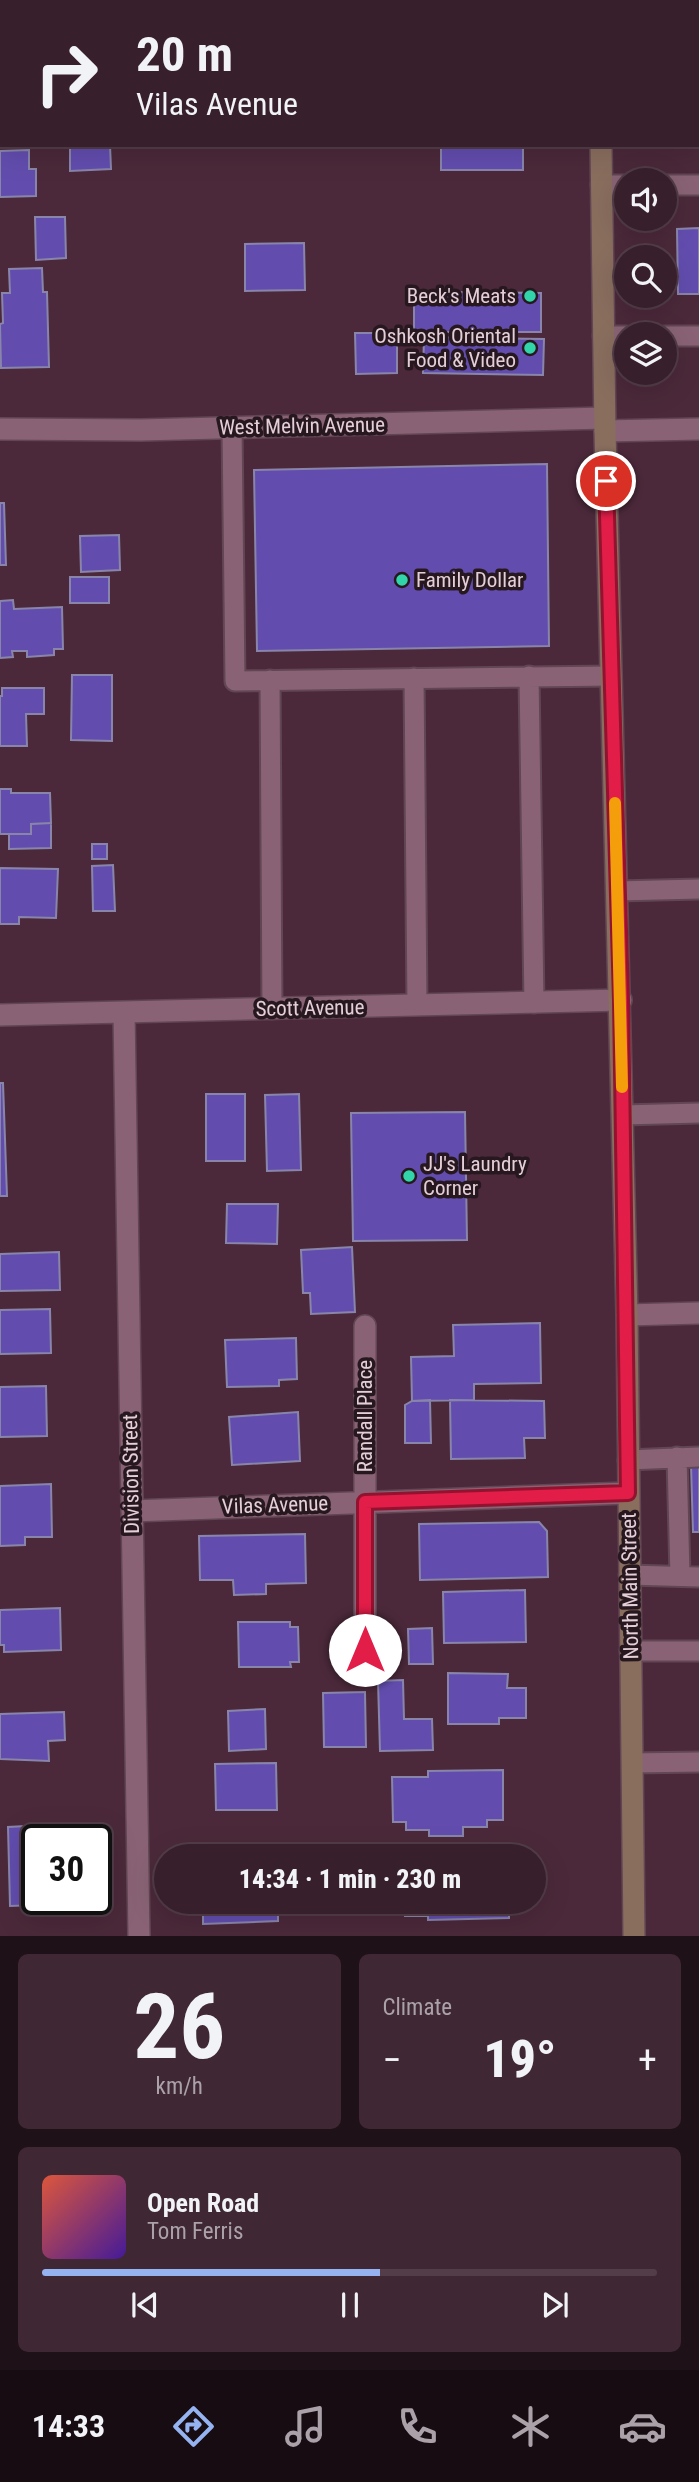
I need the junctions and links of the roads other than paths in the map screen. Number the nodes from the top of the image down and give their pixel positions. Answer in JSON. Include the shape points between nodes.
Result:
{"nodes":[{"id":1,"x":601,"y":147,"type":"edge"},
{"id":2,"x":601,"y":185,"type":"junction"},
{"id":3,"x":614,"y":185,"type":"edge"},
{"id":4,"x":677,"y":185,"type":"edge"},
{"id":5,"x":699,"y":186,"type":"edge"},
{"id":6,"x":604,"y":336,"type":"junction"},
{"id":7,"x":614,"y":336,"type":"edge"},
{"id":8,"x":677,"y":336,"type":"edge"},
{"id":9,"x":699,"y":336,"type":"edge"},
{"id":10,"x":605,"y":424,"type":"junction"},
{"id":11,"x":232,"y":427,"type":"junction"},
{"id":12,"x":0,"y":429,"type":"edge"},
{"id":13,"x":699,"y":429,"type":"edge"},
{"id":14,"x":529,"y":676,"type":"junction"},
{"id":15,"x":611,"y":676,"type":"junction"},
{"id":16,"x":414,"y":678,"type":"junction"},
{"id":17,"x":270,"y":680,"type":"junction"},
{"id":18,"x":699,"y":889,"type":"edge"},
{"id":19,"x":618,"y":891,"type":"junction"},
{"id":20,"x":621,"y":1000,"type":"junction"},
{"id":21,"x":534,"y":1003,"type":"junction"},
{"id":22,"x":417,"y":1005,"type":"junction"},
{"id":23,"x":272,"y":1009,"type":"junction"},
{"id":24,"x":124,"y":1012,"type":"junction"},
{"id":25,"x":0,"y":1015,"type":"edge"},
{"id":26,"x":699,"y":1113,"type":"edge"},
{"id":27,"x":623,"y":1115,"type":"junction"},
{"id":28,"x":699,"y":1313,"type":"edge"},
{"id":29,"x":627,"y":1315,"type":"junction"},
{"id":30,"x":365,"y":1326,"type":"dead end"},
{"id":31,"x":677,"y":1457,"type":"junction"},
{"id":32,"x":699,"y":1457,"type":"edge"},
{"id":33,"x":628,"y":1460,"type":"junction"},
{"id":34,"x":628,"y":1493,"type":"junction"},
{"id":35,"x":365,"y":1502,"type":"junction"},
{"id":36,"x":132,"y":1511,"type":"junction"},
{"id":37,"x":629,"y":1575,"type":"junction"},
{"id":38,"x":689,"y":1577,"type":"edge"},
{"id":39,"x":630,"y":1651,"type":"junction"},
{"id":40,"x":699,"y":1651,"type":"edge"},
{"id":41,"x":365,"y":1674,"type":"dead end"},
{"id":42,"x":699,"y":1762,"type":"edge"},
{"id":43,"x":632,"y":1763,"type":"junction"},
{"id":44,"x":139,"y":1936,"type":"edge"},
{"id":45,"x":634,"y":1936,"type":"edge"}],
"edges":[{"from":1,"to":2,"type":"main road","name":"North Main Street"},
{"from":2,"to":3,"type":"lane"},
{"from":2,"to":6,"type":"main road","name":"North Main Street"},
{"from":4,"to":5,"type":"lane"},
{"from":6,"to":7,"type":"lane"},
{"from":6,"to":10,"type":"main road","name":"North Main Street"},
{"from":8,"to":9,"type":"lane"},
{"from":10,"to":11,"type":"street","name":"West Melvin Avenue"},
{"from":10,"to":13,"type":"street","name":"West Melvin Avenue"},
{"from":10,"to":15,"type":"main road","name":"North Main Street"},
{"from":11,"to":12,"type":"street","name":"West Melvin Avenue"},
{"from":11,"to":17,"type":"lane","via":[[235,681]]},
{"from":14,"to":15,"type":"lane"},
{"from":14,"to":16,"type":"lane"},
{"from":14,"to":21,"type":"lane"},
{"from":15,"to":19,"type":"main road","name":"North Main Street"},
{"from":16,"to":17,"type":"lane"},
{"from":16,"to":22,"type":"lane"},
{"from":17,"to":23,"type":"lane"},
{"from":18,"to":19,"type":"lane"},
{"from":19,"to":20,"type":"main road","name":"North Main Street"},
{"from":20,"to":21,"type":"street","name":"Scott Avenue"},
{"from":20,"to":27,"type":"main road","name":"North Main Street"},
{"from":21,"to":22,"type":"street","name":"Scott Avenue"},
{"from":22,"to":23,"type":"street","name":"Scott Avenue"},
{"from":23,"to":24,"type":"street","name":"Scott Avenue"},
{"from":24,"to":25,"type":"street","name":"Scott Avenue"},
{"from":24,"to":36,"type":"street","name":"Division Street"},
{"from":26,"to":27,"type":"lane"},
{"from":27,"to":29,"type":"main road","name":"North Main Street"},
{"from":28,"to":29,"type":"street"},
{"from":29,"to":33,"type":"main road","name":"North Main Street"},
{"from":30,"to":35,"type":"street","name":"Randall Place"},
{"from":31,"to":32,"type":"lane"},
{"from":31,"to":33,"type":"lane"},
{"from":31,"to":38,"type":"lane"},
{"from":33,"to":34,"type":"main road","name":"North Main Street"},
{"from":34,"to":35,"type":"street","name":"Vilas Avenue"},
{"from":34,"to":37,"type":"main road","name":"North Main Street"},
{"from":35,"to":36,"type":"street","name":"Vilas Avenue"},
{"from":35,"to":41,"type":"street","name":"Randall Place"},
{"from":36,"to":44,"type":"street","name":"Division Street"},
{"from":37,"to":38,"type":"lane"},
{"from":37,"to":39,"type":"main road","name":"North Main Street"},
{"from":39,"to":40,"type":"lane"},
{"from":39,"to":43,"type":"main road","name":"North Main Street"},
{"from":42,"to":43,"type":"lane"},
{"from":43,"to":45,"type":"main road","name":"North Main Street"}]}
